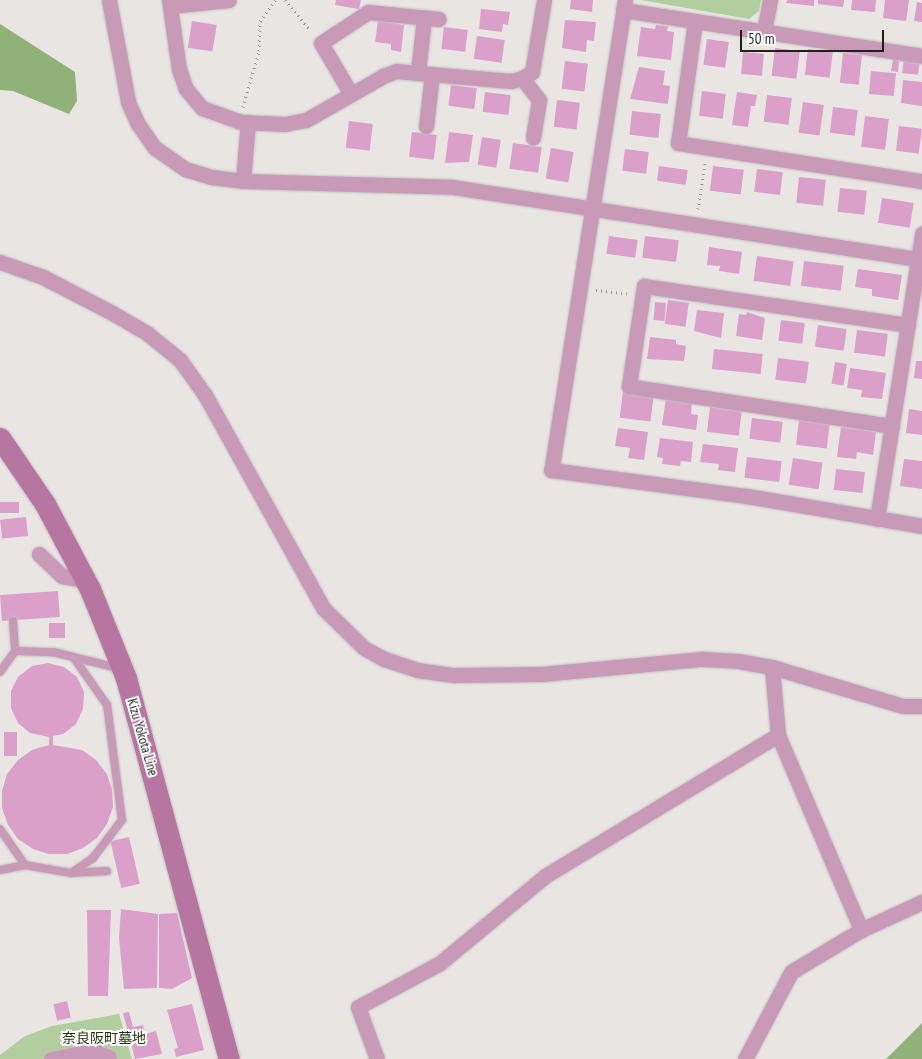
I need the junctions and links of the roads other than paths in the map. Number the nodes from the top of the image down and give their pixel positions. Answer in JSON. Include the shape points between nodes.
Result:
{"nodes":[{"id":1,"x":109,"y":0,"type":"edge"},
{"id":2,"x":229,"y":0,"type":"edge"},
{"id":3,"x":544,"y":0,"type":"edge"},
{"id":4,"x":770,"y":0,"type":"edge"},
{"id":5,"x":169,"y":3,"type":"edge"},
{"id":6,"x":624,"y":5,"type":"edge"},
{"id":7,"x":696,"y":21,"type":"junction"},
{"id":8,"x":764,"y":31,"type":"junction"},
{"id":9,"x":922,"y":56,"type":"edge"},
{"id":10,"x":425,"y":73,"type":"junction"},
{"id":11,"x":522,"y":78,"type":"junction"},
{"id":12,"x":350,"y":94,"type":"junction"},
{"id":13,"x":244,"y":122,"type":"junction"},
{"id":14,"x":426,"y":126,"type":"dead end"},
{"id":15,"x":533,"y":138,"type":"dead end"},
{"id":16,"x":243,"y":181,"type":"junction"},
{"id":17,"x":922,"y":181,"type":"edge"},
{"id":18,"x":592,"y":208,"type":"junction"},
{"id":19,"x":922,"y":234,"type":"edge"},
{"id":20,"x":920,"y":260,"type":"edge"},
{"id":21,"x":0,"y":262,"type":"edge"},
{"id":22,"x":908,"y":325,"type":"junction"},
{"id":23,"x":892,"y":426,"type":"junction"},
{"id":24,"x":0,"y":438,"type":"edge"},
{"id":25,"x":8,"y":463,"type":"edge"},
{"id":26,"x":877,"y":519,"type":"junction"},
{"id":27,"x":922,"y":526,"type":"edge"},
{"id":28,"x":39,"y":554,"type":"dead end"},
{"id":29,"x":85,"y":580,"type":"junction"},
{"id":30,"x":13,"y":621,"type":"dead end"},
{"id":31,"x":15,"y":651,"type":"junction"},
{"id":32,"x":74,"y":658,"type":"junction"},
{"id":33,"x":772,"y":667,"type":"junction"},
{"id":34,"x":122,"y":670,"type":"junction"},
{"id":35,"x":0,"y":672,"type":"edge"},
{"id":36,"x":922,"y":706,"type":"edge"},
{"id":37,"x":778,"y":735,"type":"junction"},
{"id":38,"x":0,"y":829,"type":"edge"},
{"id":39,"x":25,"y":865,"type":"junction"},
{"id":40,"x":0,"y":870,"type":"edge"},
{"id":41,"x":107,"y":871,"type":"dead end"},
{"id":42,"x":71,"y":873,"type":"junction"},
{"id":43,"x":922,"y":902,"type":"edge"},
{"id":44,"x":861,"y":930,"type":"junction"},
{"id":45,"x":109,"y":1057,"type":"dead end"},
{"id":46,"x":52,"y":1059,"type":"edge"},
{"id":47,"x":229,"y":1059,"type":"edge"},
{"id":48,"x":377,"y":1059,"type":"edge"},
{"id":49,"x":745,"y":1059,"type":"edge"}],
"edges":[{"from":1,"to":16,"type":"street","via":[[128,102],[146,137],[155,148],[185,170]]},
{"from":2,"to":5,"type":"street"},
{"from":3,"to":11,"type":"street","via":[[532,72]]},
{"from":4,"to":8,"type":"street"},
{"from":5,"to":13,"type":"street","via":[[179,69],[186,89],[202,108]]},
{"from":6,"to":7,"type":"street"},
{"from":6,"to":18,"type":"street"},
{"from":7,"to":8,"type":"street"},
{"from":7,"to":17,"type":"street","via":[[678,143]]},
{"from":8,"to":9,"type":"street"},
{"from":10,"to":11,"type":"street","via":[[511,81]]},
{"from":10,"to":12,"type":"street","via":[[396,71]]},
{"from":10,"to":12,"type":"street","via":[[432,19],[368,12],[321,43]]},
{"from":10,"to":14,"type":"street"},
{"from":11,"to":15,"type":"street","via":[[539,100]]},
{"from":12,"to":13,"type":"street","via":[[306,120],[285,124]]},
{"from":13,"to":16,"type":"street"},
{"from":16,"to":18,"type":"street","via":[[453,187]]},
{"from":18,"to":20,"type":"street"},
{"from":18,"to":26,"type":"street","via":[[551,470],[747,496]]},
{"from":19,"to":20,"type":"street"},
{"from":20,"to":22,"type":"street"},
{"from":21,"to":33,"type":"street","via":[[36,273],[114,314],[148,334],[180,360],[205,395],[323,608],[364,648],[384,659],[417,670],[454,675],[542,674],[702,659]]},
{"from":22,"to":23,"type":"street"},
{"from":22,"to":23,"type":"street","via":[[644,286],[629,386]]},
{"from":23,"to":26,"type":"street"},
{"from":24,"to":25,"type":"main road","name":"Kizu Yokota Line"},
{"from":25,"to":29,"type":"main road","name":"Kizu Yokota Line","via":[[45,504]]},
{"from":26,"to":27,"type":"street"},
{"from":28,"to":29,"type":"street","via":[[62,576]]},
{"from":29,"to":34,"type":"main road","name":"Kizu Yokota Line"},
{"from":30,"to":31,"type":"lane"},
{"from":31,"to":32,"type":"lane","via":[[53,652]]},
{"from":31,"to":35,"type":"lane"},
{"from":32,"to":34,"type":"lane"},
{"from":32,"to":42,"type":"lane","via":[[107,705],[122,820],[93,858]]},
{"from":33,"to":36,"type":"street","via":[[903,706]]},
{"from":33,"to":37,"type":"street"},
{"from":34,"to":47,"type":"main road","name":"Kizu Yokota Line"},
{"from":37,"to":44,"type":"street"},
{"from":37,"to":48,"type":"street","via":[[545,876],[440,963],[358,1007]]},
{"from":38,"to":39,"type":"lane"},
{"from":39,"to":40,"type":"lane"},
{"from":39,"to":42,"type":"lane"},
{"from":41,"to":42,"type":"lane"},
{"from":43,"to":44,"type":"street"},
{"from":44,"to":49,"type":"street","via":[[790,972]]},
{"from":45,"to":46,"type":"street","via":[[93,1051]]}]}
